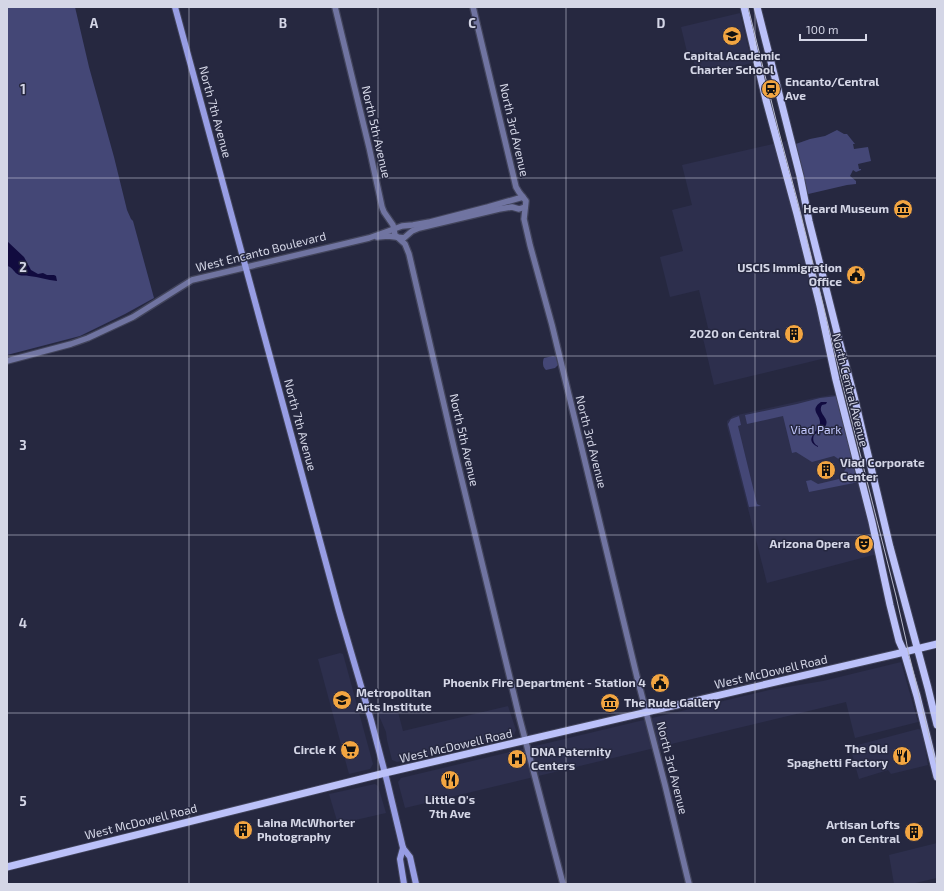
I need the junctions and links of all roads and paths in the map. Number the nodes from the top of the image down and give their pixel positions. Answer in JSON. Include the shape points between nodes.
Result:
{"nodes":[{"id":1,"x":175,"y":7,"type":"edge"},
{"id":2,"x":335,"y":7,"type":"edge"},
{"id":3,"x":473,"y":7,"type":"edge"},
{"id":4,"x":744,"y":7,"type":"edge"},
{"id":5,"x":757,"y":7,"type":"edge"},
{"id":6,"x":523,"y":197,"type":"junction"},
{"id":7,"x":525,"y":207,"type":"junction"},
{"id":8,"x":387,"y":216,"type":"junction"},
{"id":9,"x":394,"y":230,"type":"junction"},
{"id":10,"x":382,"y":233,"type":"junction"},
{"id":11,"x":369,"y":238,"type":"junction"},
{"id":12,"x":398,"y":238,"type":"junction"},
{"id":13,"x":246,"y":267,"type":"junction"},
{"id":14,"x":7,"y":361,"type":"edge"},
{"id":15,"x":849,"y":433,"type":"junction"},
{"id":16,"x":873,"y":477,"type":"junction"},
{"id":17,"x":937,"y":644,"type":"edge"},
{"id":18,"x":910,"y":650,"type":"junction"},
{"id":19,"x":646,"y":712,"type":"junction"},
{"id":20,"x":937,"y":725,"type":"edge"},
{"id":21,"x":525,"y":741,"type":"junction"},
{"id":22,"x":385,"y":773,"type":"junction"},
{"id":23,"x":937,"y":777,"type":"edge"},
{"id":24,"x":403,"y":848,"type":"junction"},
{"id":25,"x":7,"y":867,"type":"edge"},
{"id":26,"x":404,"y":884,"type":"edge"},
{"id":27,"x":416,"y":884,"type":"edge"},
{"id":28,"x":563,"y":884,"type":"edge"},
{"id":29,"x":689,"y":884,"type":"edge"}],
"edges":[{"from":1,"to":13,"type":"main road","name":"North 7th Avenue"},
{"from":2,"to":8,"type":"street","name":"North 5th Avenue","via":[[382,207]]},
{"from":3,"to":6,"type":"street","name":"North 3rd Avenue","via":[[516,187]]},
{"from":4,"to":15,"type":"main road","name":"North Central Avenue","via":[[820,306]]},
{"from":5,"to":16,"type":"main road","name":"North Central Avenue"},
{"from":6,"to":7,"type":"street","name":"North 3rd Avenue","via":[[526,201]]},
{"from":6,"to":9,"type":"street","name":"West Encanto Boulevard"},
{"from":7,"to":12,"type":"street","name":"West Encanto Boulevard","via":[[499,209],[415,230],[405,237]]},
{"from":7,"to":19,"type":"street","name":"North 3rd Avenue","via":[[525,224],[530,245],[552,325]]},
{"from":8,"to":9,"type":"street","name":"North 5th Avenue"},
{"from":8,"to":10,"type":"street","via":[[387,226]]},
{"from":9,"to":10,"type":"street","name":"West Encanto Boulevard"},
{"from":9,"to":12,"type":"street","name":"North 5th Avenue"},
{"from":10,"to":11,"type":"street","name":"West Encanto Boulevard"},
{"from":11,"to":12,"type":"street","name":"West Encanto Boulevard"},
{"from":11,"to":13,"type":"street","name":"West Encanto Boulevard"},
{"from":12,"to":21,"type":"street","name":"North 5th Avenue","via":[[405,244],[409,254]]},
{"from":13,"to":14,"type":"street","name":"West Encanto Boulevard","via":[[192,280],[133,317],[82,341]]},
{"from":13,"to":22,"type":"main road","name":"North 7th Avenue"},
{"from":15,"to":16,"type":"main road","via":[[854,441],[862,470],[869,478]]},
{"from":15,"to":18,"type":"main road","name":"North Central Avenue","via":[[899,641]]},
{"from":16,"to":18,"type":"main road","name":"North Central Avenue","via":[[900,586]]},
{"from":17,"to":18,"type":"main road","name":"West McDowell Road"},
{"from":18,"to":19,"type":"main road","name":"West McDowell Road"},
{"from":18,"to":20,"type":"main road","name":"North Central Avenue"},
{"from":18,"to":23,"type":"main road","name":"North Central Avenue","via":[[917,696]]},
{"from":19,"to":21,"type":"main road","name":"West McDowell Road"},
{"from":19,"to":29,"type":"street","name":"North 3rd Avenue"},
{"from":21,"to":22,"type":"main road","name":"West McDowell Road"},
{"from":21,"to":28,"type":"street","name":"North 5th Avenue"},
{"from":22,"to":24,"type":"main road","name":"North 7th Avenue"},
{"from":22,"to":25,"type":"main road","name":"West McDowell Road"},
{"from":24,"to":26,"type":"main road","name":"North 7th Avenue","via":[[400,859]]},
{"from":24,"to":27,"type":"main road","name":"North 7th Avenue","via":[[410,857]]}]}
